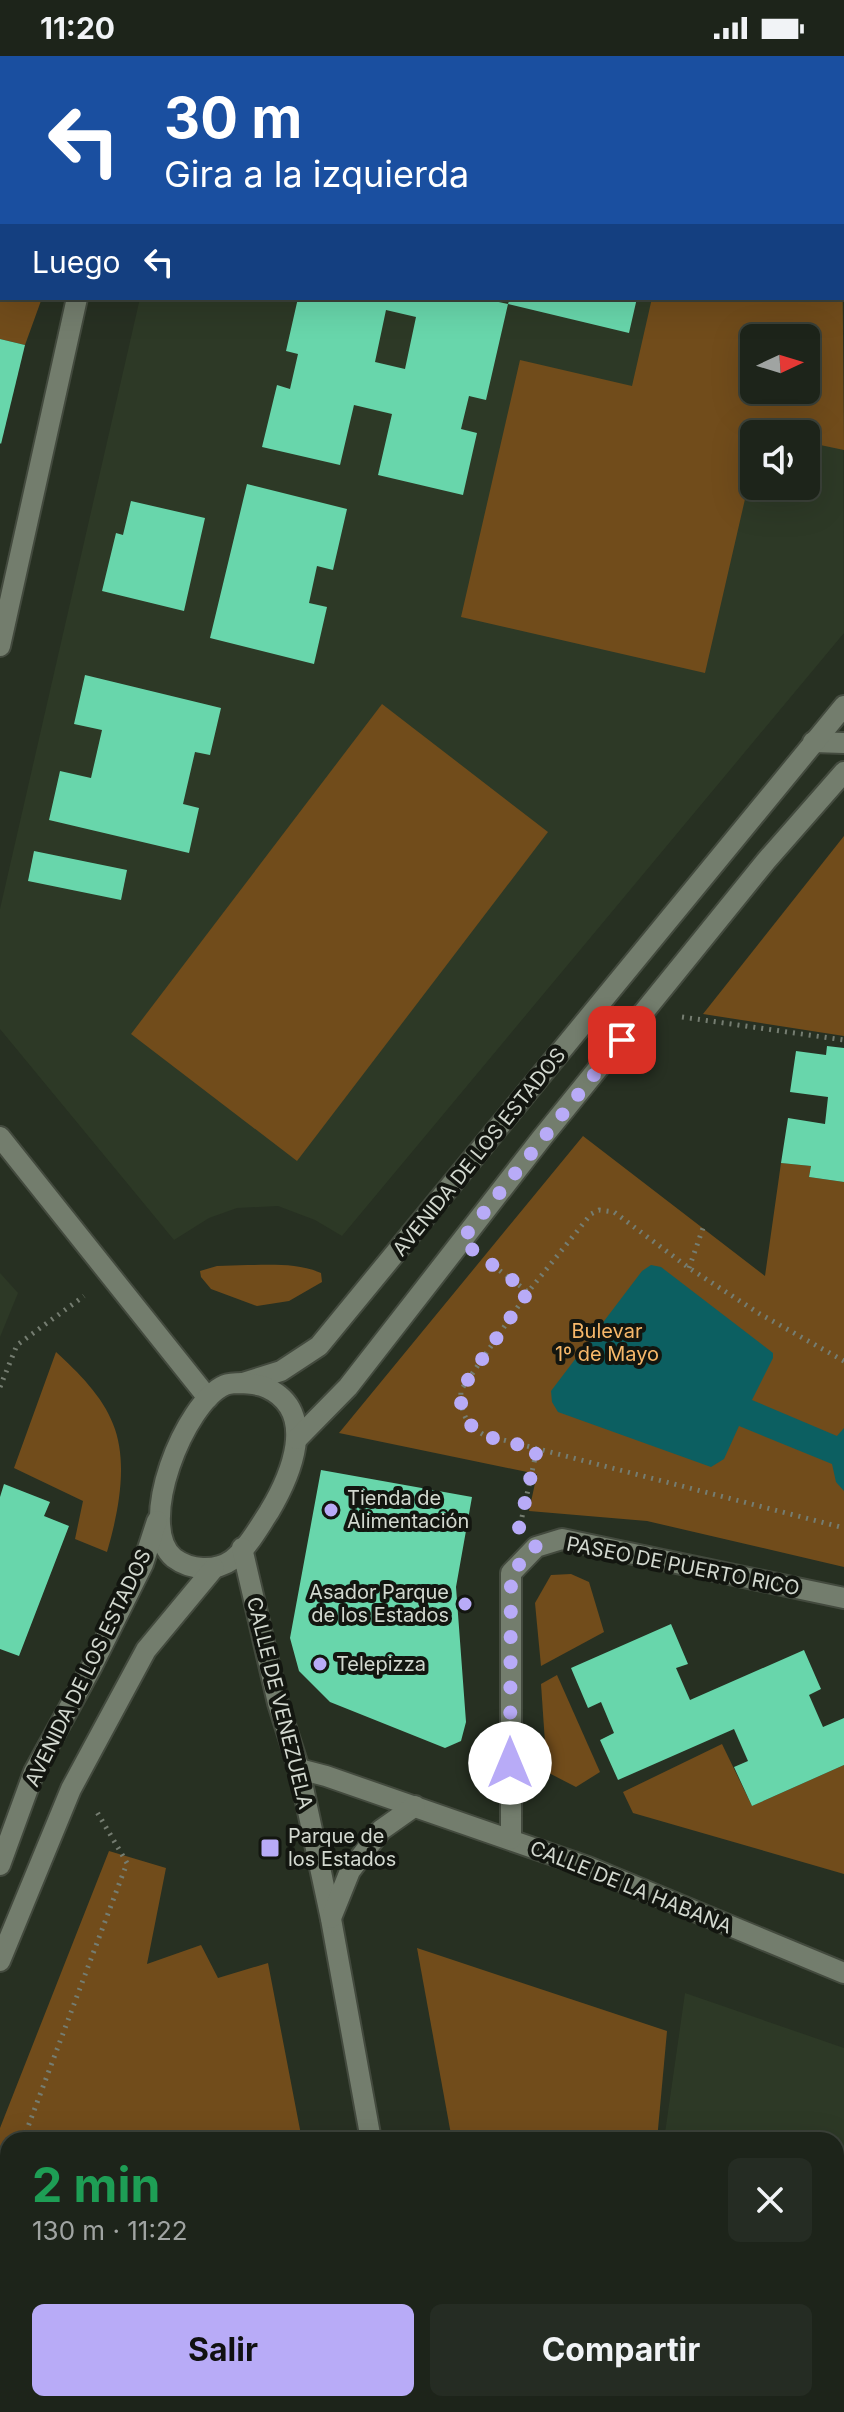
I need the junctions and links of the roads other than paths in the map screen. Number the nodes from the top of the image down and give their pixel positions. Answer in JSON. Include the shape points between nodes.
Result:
{"nodes":[{"id":1,"x":77,"y":300,"type":"edge"},
{"id":2,"x":0,"y":646,"type":"edge"},
{"id":3,"x":844,"y":706,"type":"edge"},
{"id":4,"x":813,"y":742,"type":"junction"},
{"id":5,"x":844,"y":743,"type":"edge"},
{"id":6,"x":844,"y":772,"type":"edge"},
{"id":7,"x":0,"y":1137,"type":"edge"},
{"id":8,"x":243,"y":1383,"type":"junction"},
{"id":9,"x":208,"y":1398,"type":"junction"},
{"id":10,"x":297,"y":1439,"type":"junction"},
{"id":11,"x":159,"y":1517,"type":"junction"},
{"id":12,"x":242,"y":1548,"type":"junction"},
{"id":13,"x":214,"y":1568,"type":"junction"},
{"id":14,"x":844,"y":1598,"type":"edge"},
{"id":15,"x":299,"y":1769,"type":"junction"},
{"id":16,"x":415,"y":1806,"type":"junction"},
{"id":17,"x":511,"y":1839,"type":"junction"},
{"id":18,"x":0,"y":1865,"type":"edge"},
{"id":19,"x":331,"y":1919,"type":"junction"},
{"id":20,"x":0,"y":1961,"type":"edge"},
{"id":21,"x":844,"y":1973,"type":"edge"},
{"id":22,"x":370,"y":2132,"type":"edge"}],
"edges":[{"from":1,"to":2,"type":"street"},
{"from":3,"to":4,"type":"street","name":"AVENIDA DE LOS ESTADOS"},
{"from":4,"to":5,"type":"street"},
{"from":4,"to":8,"type":"street","name":"AVENIDA DE LOS ESTADOS","via":[[319,1346],[281,1371]]},
{"from":6,"to":10,"type":"street","name":"AVENIDA DE LOS ESTADOS","via":[[645,1011],[348,1387]]},
{"from":7,"to":9,"type":"street"},
{"from":8,"to":9,"type":"street","via":[[225,1385]]},
{"from":8,"to":10,"type":"street","via":[[267,1387],[283,1400],[295,1419]]},
{"from":9,"to":11,"type":"street","via":[[180,1443]]},
{"from":10,"to":12,"type":"street","via":[[291,1469],[276,1500]]},
{"from":11,"to":13,"type":"street","via":[[161,1536],[174,1558]]},
{"from":11,"to":18,"type":"street","name":"AVENIDA DE LOS ESTADOS","via":[[143,1564],[34,1772]]},
{"from":12,"to":13,"type":"street"},
{"from":12,"to":15,"type":"street","name":"CALLE DE VENEZUELA"},
{"from":13,"to":20,"type":"street","name":"AVENIDA DE LOS ESTADOS","via":[[146,1650],[76,1779]]},
{"from":14,"to":17,"type":"street","name":"PASEO DE PUERTO RICO","via":[[562,1539],[536,1547],[511,1573]]},
{"from":15,"to":16,"type":"street","name":"CALLE DE LA HABANA"},
{"from":15,"to":19,"type":"street","name":"CALLE DE VENEZUELA"},
{"from":16,"to":17,"type":"street","name":"CALLE DE LA HABANA"},
{"from":16,"to":19,"type":"street","via":[[381,1830],[350,1871]]},
{"from":17,"to":21,"type":"street","name":"CALLE DE LA HABANA"},
{"from":19,"to":22,"type":"street","name":"CALLE DE VENEZUELA"}]}
